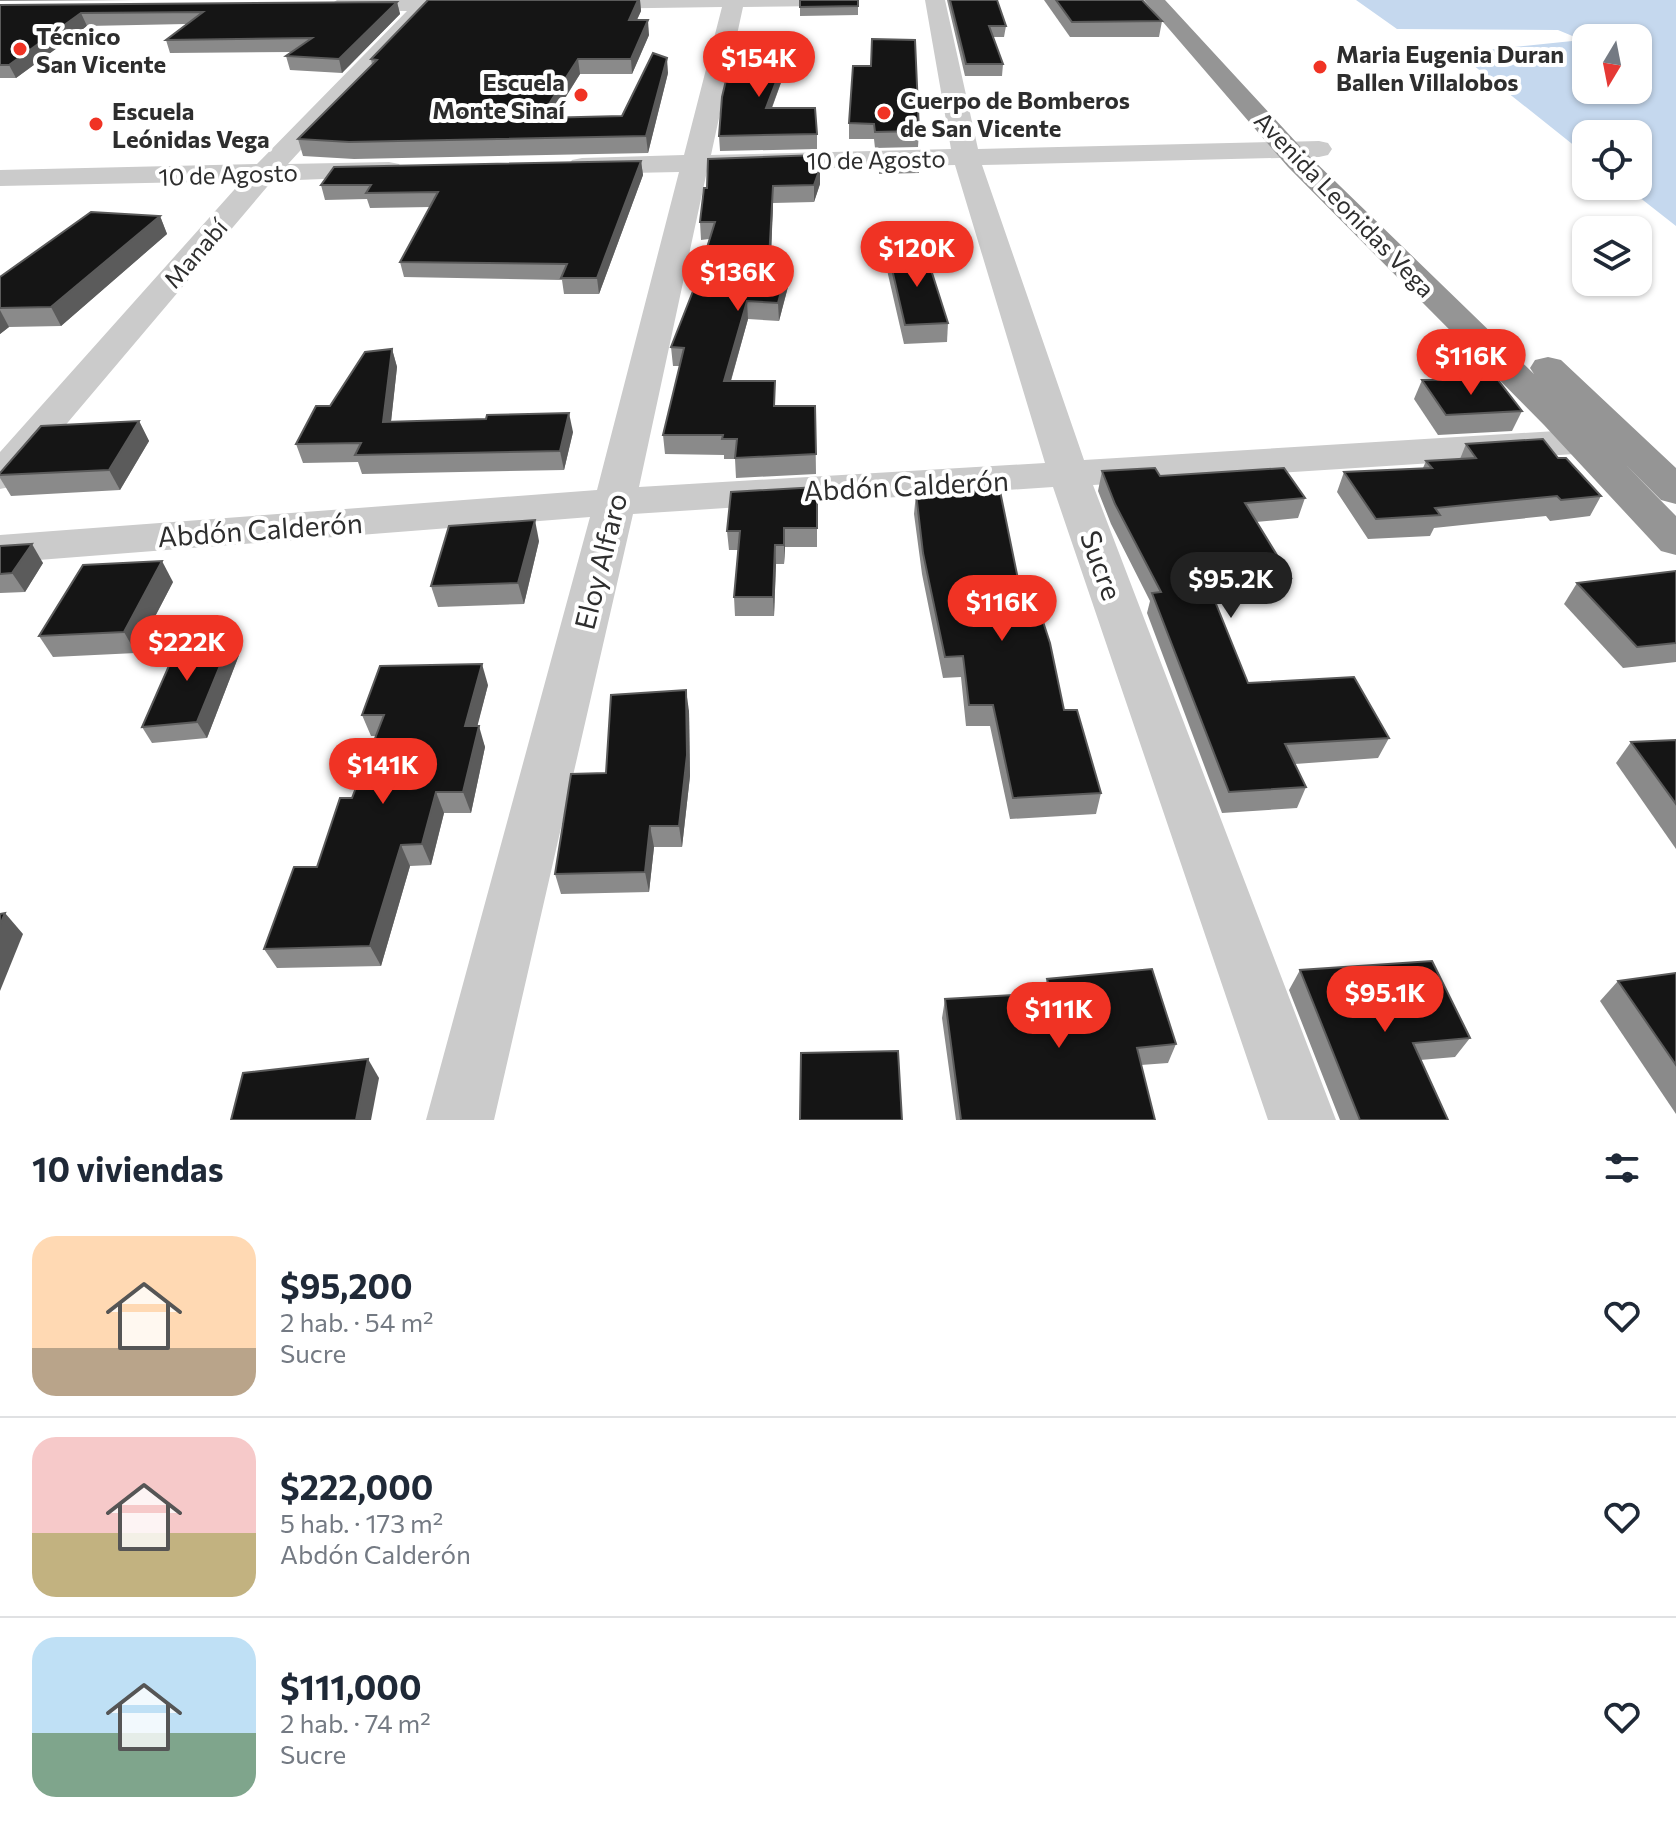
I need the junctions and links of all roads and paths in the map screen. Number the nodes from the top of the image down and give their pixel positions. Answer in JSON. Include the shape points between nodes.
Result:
{"nodes":[{"id":1,"x":826,"y":0,"type":"edge"},
{"id":2,"x":935,"y":0,"type":"edge"},
{"id":3,"x":1154,"y":0,"type":"edge"},
{"id":4,"x":1172,"y":0,"type":"edge"},
{"id":5,"x":734,"y":1,"type":"edge"},
{"id":6,"x":426,"y":3,"type":"edge"},
{"id":7,"x":563,"y":3,"type":"edge"},
{"id":8,"x":501,"y":4,"type":"edge"},
{"id":9,"x":314,"y":6,"type":"edge"},
{"id":10,"x":1304,"y":149,"type":"junction"},
{"id":11,"x":966,"y":157,"type":"junction"},
{"id":12,"x":693,"y":163,"type":"junction"},
{"id":13,"x":550,"y":167,"type":"edge"},
{"id":14,"x":407,"y":170,"type":"edge"},
{"id":15,"x":264,"y":173,"type":"junction"},
{"id":16,"x":136,"y":177,"type":"junction"},
{"id":17,"x":0,"y":178,"type":"edge"},
{"id":18,"x":104,"y":203,"type":"dead end"},
{"id":19,"x":1621,"y":439,"type":"junction"},
{"id":20,"x":1580,"y":443,"type":"junction"},
{"id":21,"x":1069,"y":475,"type":"junction"},
{"id":22,"x":0,"y":477,"type":"edge"},
{"id":23,"x":1676,"y":491,"type":"edge"},
{"id":24,"x":615,"y":502,"type":"junction"},
{"id":25,"x":1676,"y":541,"type":"edge"},
{"id":26,"x":0,"y":549,"type":"edge"},
{"id":27,"x":460,"y":1120,"type":"edge"},
{"id":28,"x":1302,"y":1120,"type":"edge"}],
"edges":[{"from":1,"to":5,"type":"street"},
{"from":2,"to":11,"type":"street","name":"Sucre"},
{"from":3,"to":10,"type":"highway","name":"Avenida Leonidas Vega"},
{"from":4,"to":10,"type":"highway","name":"Avenida Leonidas Vega"},
{"from":5,"to":7,"type":"street"},
{"from":5,"to":12,"type":"street","name":"Eloy Alfaro"},
{"from":6,"to":8,"type":"street"},
{"from":6,"to":9,"type":"street"},
{"from":6,"to":15,"type":"street","name":"Manabí"},
{"from":10,"to":11,"type":"street","name":"10 de Agosto"},
{"from":10,"to":19,"type":"highway","name":"Avenida Leonidas Vega"},
{"from":10,"to":20,"type":"highway","name":"Avenida Leonidas Vega"},
{"from":11,"to":12,"type":"street","name":"10 de Agosto"},
{"from":11,"to":21,"type":"street","name":"Sucre"},
{"from":12,"to":13,"type":"street","name":"10 de Agosto"},
{"from":12,"to":24,"type":"street","name":"Eloy Alfaro"},
{"from":14,"to":15,"type":"street","name":"10 de Agosto"},
{"from":15,"to":16,"type":"street","name":"10 de Agosto"},
{"from":15,"to":22,"type":"street","name":"Manabí"},
{"from":16,"to":17,"type":"street","name":"10 de Agosto"},
{"from":16,"to":18,"type":"street"},
{"from":19,"to":20,"type":"street","name":"Abdón Calderón"},
{"from":19,"to":23,"type":"highway","name":"Avenida Leonidas Vega"},
{"from":20,"to":21,"type":"street","name":"Abdón Calderón"},
{"from":20,"to":25,"type":"highway","name":"Avenida Leonidas Vega"},
{"from":21,"to":24,"type":"street","name":"Abdón Calderón"},
{"from":21,"to":28,"type":"street","name":"Sucre"},
{"from":24,"to":26,"type":"street","name":"Abdón Calderón"},
{"from":24,"to":27,"type":"street","name":"Eloy Alfaro"}]}
